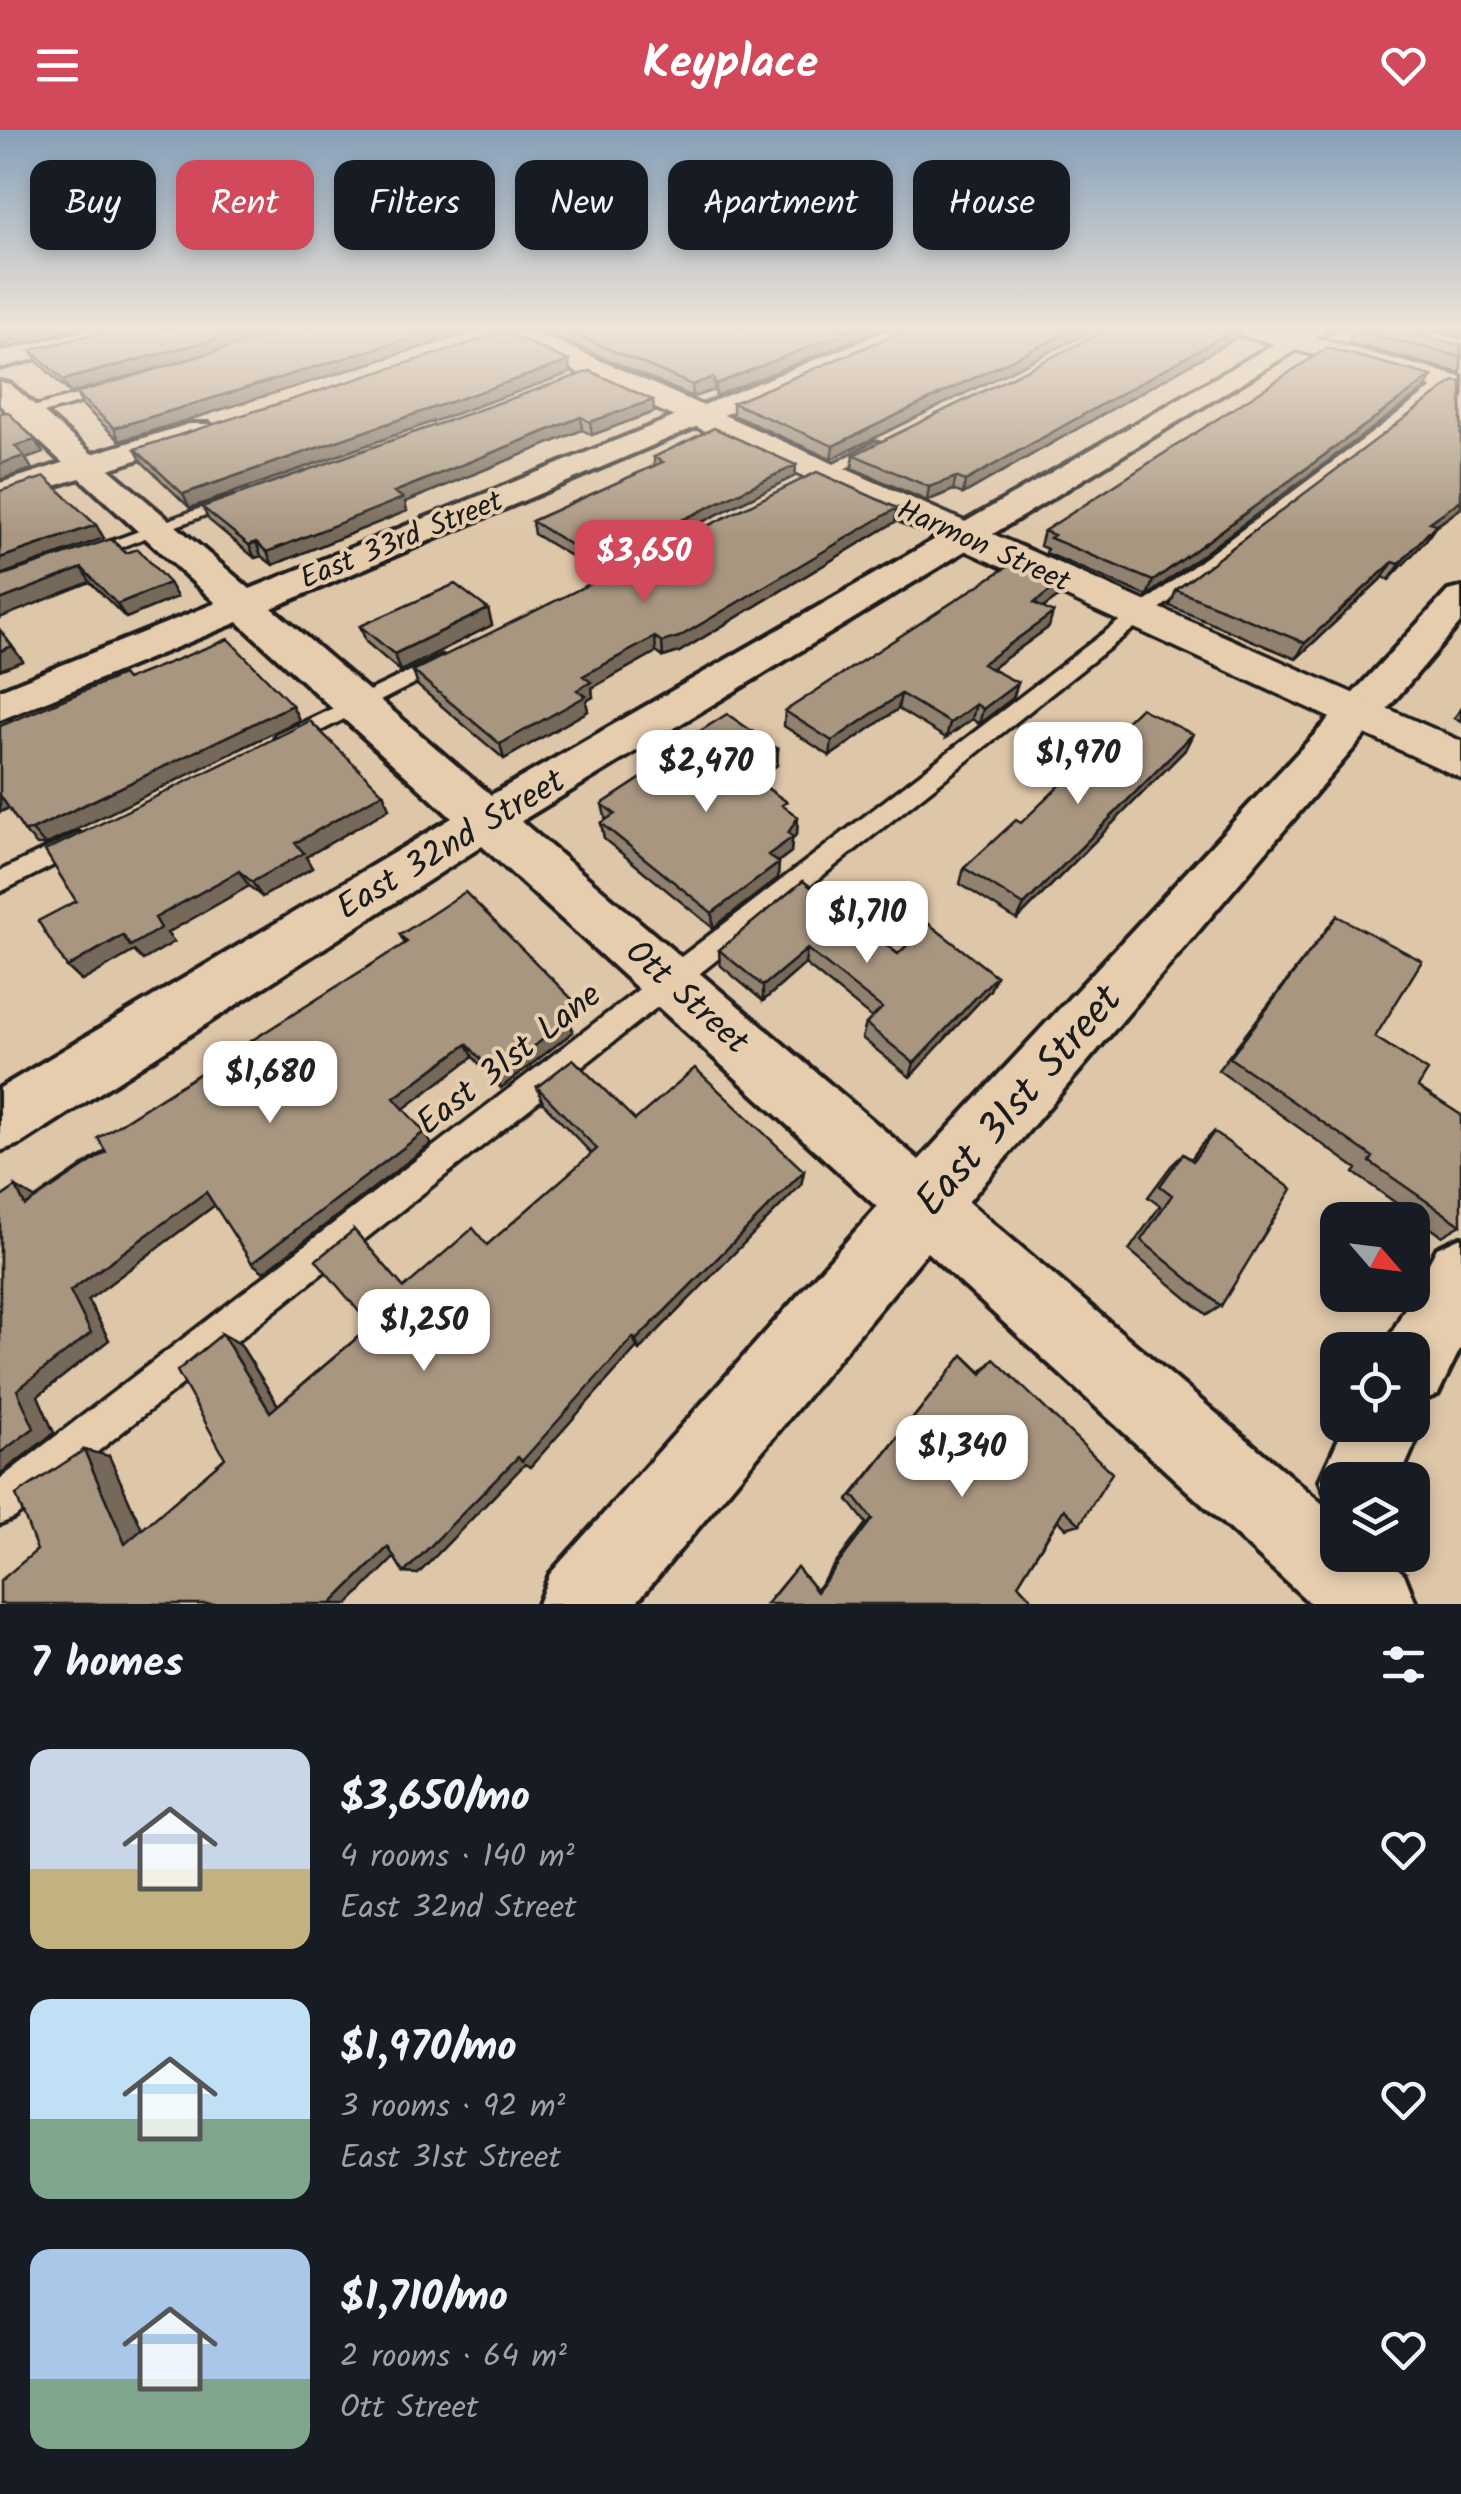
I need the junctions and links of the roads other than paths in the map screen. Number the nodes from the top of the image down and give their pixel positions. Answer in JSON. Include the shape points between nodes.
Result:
{"nodes":[{"id":1,"x":63,"y":398,"type":"edge"},
{"id":2,"x":650,"y":398,"type":"edge"},
{"id":3,"x":745,"y":398,"type":"edge"},
{"id":4,"x":1200,"y":398,"type":"edge"},
{"id":5,"x":1437,"y":398,"type":"edge"},
{"id":6,"x":9,"y":408,"type":"edge"},
{"id":7,"x":698,"y":417,"type":"junction"},
{"id":8,"x":234,"y":420,"type":"edge"},
{"id":9,"x":892,"y":440,"type":"edge"},
{"id":10,"x":86,"y":466,"type":"junction"},
{"id":11,"x":824,"y":474,"type":"junction"},
{"id":12,"x":789,"y":490,"type":"edge"},
{"id":13,"x":0,"y":494,"type":"edge"},
{"id":14,"x":249,"y":496,"type":"edge"},
{"id":15,"x":157,"y":528,"type":"junction"},
{"id":16,"x":963,"y":536,"type":"junction"},
{"id":17,"x":70,"y":560,"type":"edge"},
{"id":18,"x":1461,"y":599,"type":"edge"},
{"id":19,"x":241,"y":605,"type":"junction"},
{"id":20,"x":1142,"y":616,"type":"junction"},
{"id":21,"x":460,"y":653,"type":"edge"},
{"id":22,"x":356,"y":704,"type":"junction"},
{"id":23,"x":0,"y":706,"type":"edge"},
{"id":24,"x":1357,"y":714,"type":"junction"},
{"id":25,"x":268,"y":749,"type":"edge"},
{"id":26,"x":1461,"y":761,"type":"edge"},
{"id":27,"x":486,"y":819,"type":"junction"},
{"id":28,"x":89,"y":838,"type":"edge"},
{"id":29,"x":0,"y":882,"type":"edge"},
{"id":30,"x":670,"y":979,"type":"junction"},
{"id":31,"x":0,"y":1122,"type":"edge"},
{"id":32,"x":923,"y":1205,"type":"junction"},
{"id":33,"x":1461,"y":1272,"type":"edge"},
{"id":34,"x":1430,"y":1333,"type":"edge"},
{"id":35,"x":0,"y":1504,"type":"edge"},
{"id":36,"x":1320,"y":1556,"type":"edge"},
{"id":37,"x":580,"y":1604,"type":"edge"}],
"edges":[{"from":1,"to":6,"type":"lane"},
{"from":2,"to":7,"type":"main road","name":"Harmon Street"},
{"from":3,"to":7,"type":"street","name":"East 33rd Street"},
{"from":4,"to":16,"type":"street","name":"East 32nd Street"},
{"from":5,"to":20,"type":"lane","name":"East 31st Lane"},
{"from":6,"to":10,"type":"street","name":"Ott Street"},
{"from":7,"to":11,"type":"main road","name":"Harmon Street"},
{"from":7,"to":19,"type":"street","name":"East 33rd Street"},
{"from":8,"to":10,"type":"street"},
{"from":9,"to":11,"type":"lane"},
{"from":10,"to":13,"type":"street"},
{"from":10,"to":15,"type":"street","name":"Ott Street"},
{"from":11,"to":12,"type":"lane"},
{"from":11,"to":16,"type":"main road","name":"Harmon Street"},
{"from":14,"to":15,"type":"lane"},
{"from":15,"to":17,"type":"lane"},
{"from":15,"to":19,"type":"street","name":"Ott Street"},
{"from":16,"to":20,"type":"main road","name":"Harmon Street"},
{"from":16,"to":27,"type":"street","name":"East 32nd Street"},
{"from":18,"to":24,"type":"street","name":"East 31st Street"},
{"from":19,"to":22,"type":"street","name":"Ott Street"},
{"from":19,"to":23,"type":"street","name":"East 33rd Street"},
{"from":20,"to":24,"type":"main road","name":"Harmon Street"},
{"from":20,"to":30,"type":"lane","name":"East 31st Lane"},
{"from":21,"to":22,"type":"lane"},
{"from":22,"to":25,"type":"lane"},
{"from":22,"to":27,"type":"street","name":"Ott Street"},
{"from":24,"to":26,"type":"main road","name":"Harmon Street"},
{"from":24,"to":32,"type":"street","name":"East 31st Street"},
{"from":27,"to":30,"type":"street","name":"Ott Street"},
{"from":27,"to":31,"type":"street","name":"East 32nd Street"},
{"from":28,"to":29,"type":"lane"},
{"from":30,"to":32,"type":"street","name":"Ott Street"},
{"from":30,"to":35,"type":"lane","name":"East 31st Lane"},
{"from":32,"to":36,"type":"street","name":"Ott Street"},
{"from":32,"to":37,"type":"street","name":"East 31st Street"},
{"from":33,"to":34,"type":"street"}]}
